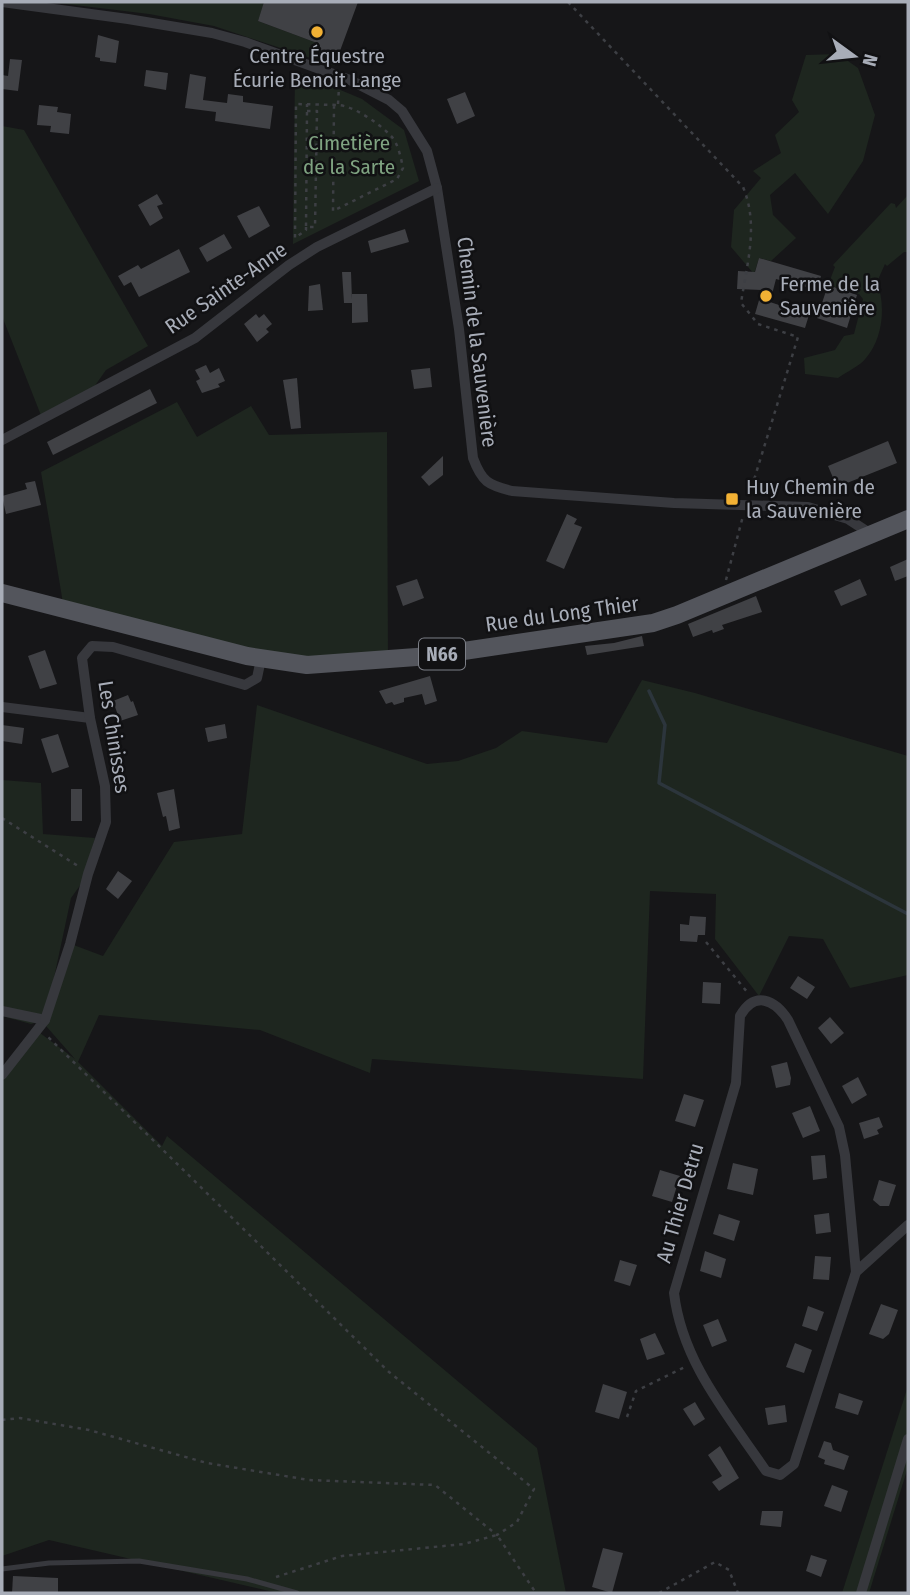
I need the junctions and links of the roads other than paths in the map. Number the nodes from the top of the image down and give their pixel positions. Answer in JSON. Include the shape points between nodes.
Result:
{"nodes":[{"id":1,"x":2,"y":2,"type":"edge"},
{"id":2,"x":437,"y":188,"type":"junction"},
{"id":3,"x":2,"y":440,"type":"edge"},
{"id":4,"x":908,"y":519,"type":"edge"},
{"id":5,"x":871,"y":534,"type":"junction"},
{"id":6,"x":2,"y":593,"type":"edge"},
{"id":7,"x":261,"y":659,"type":"junction"},
{"id":8,"x":2,"y":707,"type":"edge"},
{"id":9,"x":90,"y":718,"type":"junction"},
{"id":10,"x":2,"y":1011,"type":"edge"},
{"id":11,"x":42,"y":1024,"type":"junction"},
{"id":12,"x":2,"y":1075,"type":"edge"},
{"id":13,"x":908,"y":1225,"type":"edge"},
{"id":14,"x":856,"y":1272,"type":"junction"},
{"id":15,"x":908,"y":1439,"type":"edge"},
{"id":16,"x":2,"y":1569,"type":"edge"},
{"id":17,"x":297,"y":1593,"type":"edge"},
{"id":18,"x":861,"y":1593,"type":"edge"}],
"edges":[{"from":1,"to":2,"type":"street","name":"Chemin de la Sauvenière","via":[[212,33],[302,61],[370,89],[402,111],[414,127],[427,151]]},
{"from":2,"to":3,"type":"street","name":"Rue Sainte-Anne","via":[[317,247],[195,338]]},
{"from":2,"to":5,"type":"street","name":"Chemin de la Sauvenière","via":[[459,328],[470,440],[480,476],[512,491],[808,507],[848,519]]},
{"from":4,"to":5,"type":"main road","name":"Rue du Long Thier","number":"N66"},
{"from":5,"to":7,"type":"main road","name":"Rue du Long Thier","number":"N66","via":[[643,625],[429,656],[307,664]]},
{"from":6,"to":7,"type":"main road","name":"Rue du Long Thier","number":"N66"},
{"from":7,"to":9,"type":"street","name":"Les Chinisses","via":[[257,678],[246,685],[114,647],[92,646],[82,658]]},
{"from":8,"to":9,"type":"street"},
{"from":9,"to":11,"type":"street","name":"Les Chinisses","via":[[105,786],[106,822]]},
{"from":10,"to":11,"type":"street"},
{"from":11,"to":12,"type":"street","name":"Les Chinisses"},
{"from":13,"to":14,"type":"street","name":"Au Thier Detru"},
{"from":14,"to":14,"type":"street","name":"Au Thier Detru","via":[[839,1127],[789,1020],[767,1000],[755,1001],[740,1016],[736,1083],[674,1293],[677,1317],[695,1363],[766,1471],[779,1475],[794,1464]]},
{"from":15,"to":18,"type":"street"},
{"from":16,"to":17,"type":"lane","via":[[139,1561]]}]}
